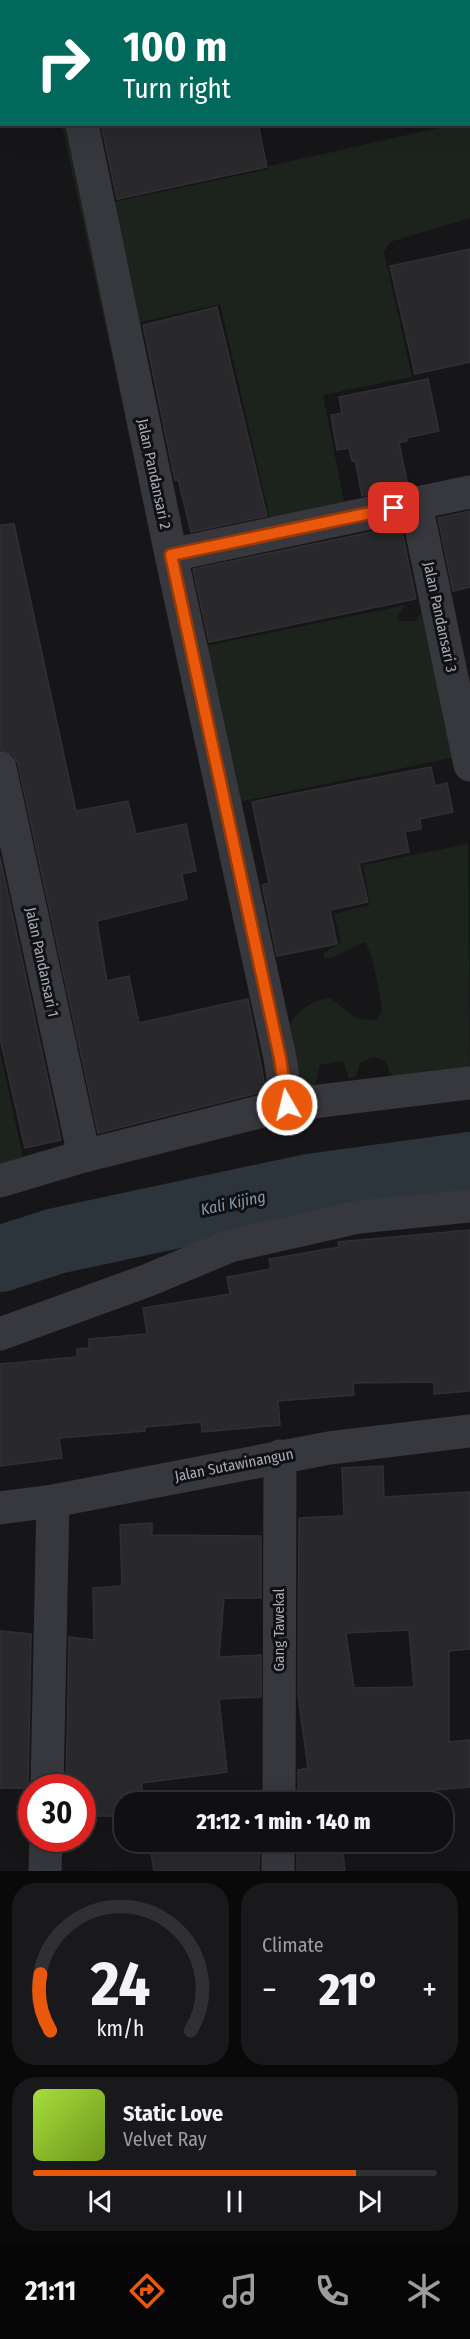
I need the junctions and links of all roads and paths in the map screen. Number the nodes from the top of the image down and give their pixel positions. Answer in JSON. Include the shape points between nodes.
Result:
{"nodes":[{"id":1,"x":81,"y":126,"type":"edge"},
{"id":2,"x":470,"y":492,"type":"edge"},
{"id":3,"x":416,"y":504,"type":"junction"},
{"id":4,"x":171,"y":555,"type":"junction"},
{"id":5,"x":470,"y":765,"type":"edge"},
{"id":6,"x":0,"y":768,"type":"edge"},
{"id":7,"x":470,"y":1083,"type":"edge"},
{"id":8,"x":287,"y":1105,"type":"junction"},
{"id":9,"x":84,"y":1156,"type":"junction"},
{"id":10,"x":0,"y":1182,"type":"edge"},
{"id":11,"x":470,"y":1206,"type":"edge"},
{"id":12,"x":0,"y":1334,"type":"edge"},
{"id":13,"x":470,"y":1431,"type":"edge"},
{"id":14,"x":280,"y":1456,"type":"junction"},
{"id":15,"x":53,"y":1501,"type":"junction"},
{"id":16,"x":0,"y":1508,"type":"edge"},
{"id":17,"x":47,"y":1774,"type":"edge"},
{"id":18,"x":279,"y":1792,"type":"edge"},
{"id":19,"x":46,"y":1852,"type":"edge"},
{"id":20,"x":278,"y":1852,"type":"edge"},
{"id":21,"x":45,"y":1871,"type":"edge"},
{"id":22,"x":278,"y":1871,"type":"edge"}],
"edges":[{"from":1,"to":4,"type":"street","name":"Jalan Pandansari 2"},
{"from":2,"to":3,"type":"street"},
{"from":3,"to":4,"type":"street"},
{"from":3,"to":5,"type":"street","name":"Jalan Pandansari 3"},
{"from":4,"to":8,"type":"street","name":"Jalan Pandansari 2"},
{"from":6,"to":9,"type":"street","name":"Jalan Pandansari 1"},
{"from":7,"to":8,"type":"street"},
{"from":8,"to":9,"type":"street"},
{"from":9,"to":10,"type":"street"},
{"from":11,"to":12,"type":"street","via":[[359,1217],[230,1246]]},
{"from":13,"to":14,"type":"street","name":"Jalan Sutawinangun"},
{"from":14,"to":15,"type":"street","name":"Jalan Sutawinangun"},
{"from":14,"to":18,"type":"street","name":"Gang Tawekal"},
{"from":15,"to":16,"type":"street","name":"Jalan Sutawinangun"},
{"from":15,"to":17,"type":"street"},
{"from":19,"to":21,"type":"street"},
{"from":20,"to":22,"type":"street"}]}
